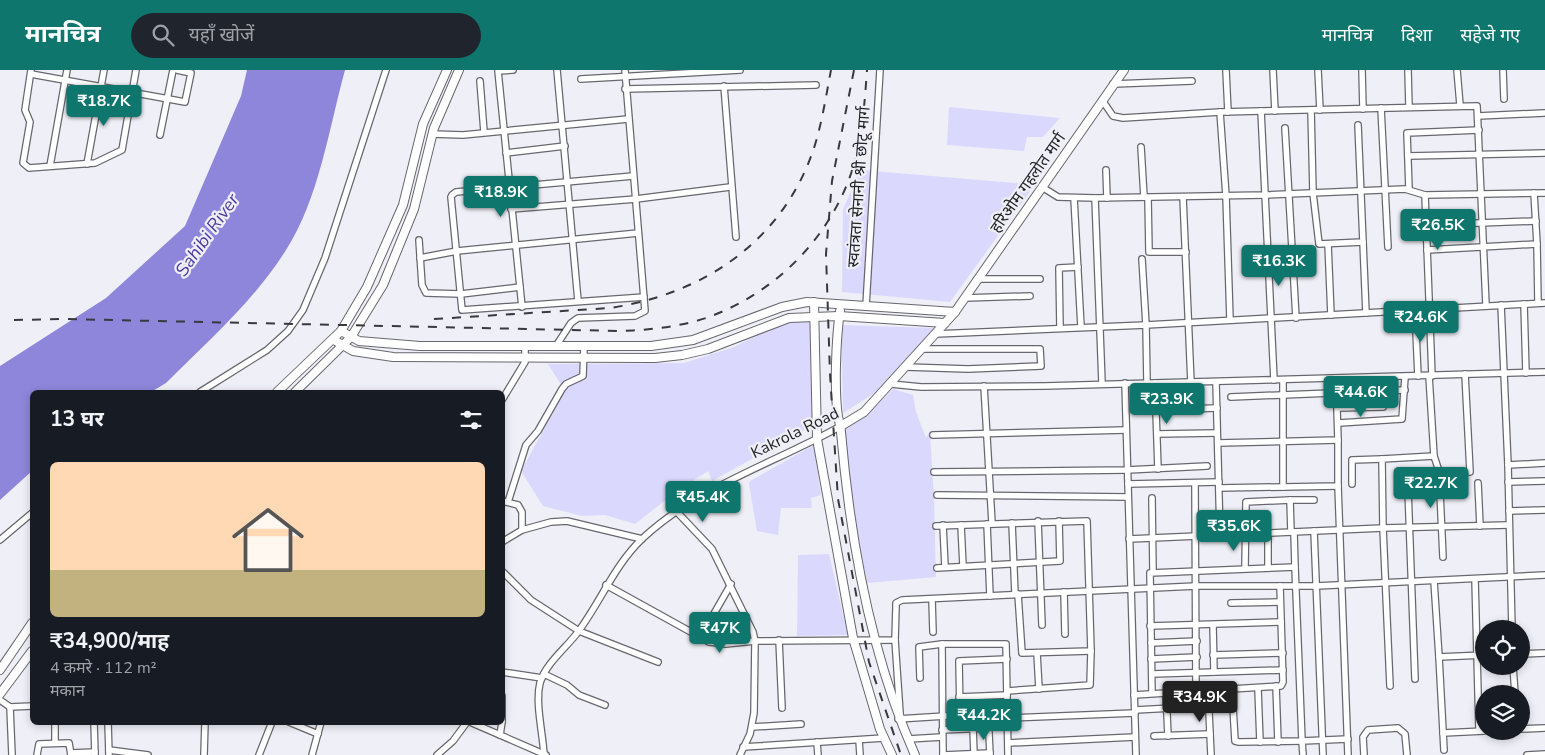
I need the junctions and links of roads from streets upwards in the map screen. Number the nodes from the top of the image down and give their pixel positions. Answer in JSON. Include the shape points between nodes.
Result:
{"nodes":[{"id":1,"x":67,"y":70,"type":"edge"},
{"id":2,"x":104,"y":70,"type":"edge"},
{"id":3,"x":136,"y":70,"type":"edge"},
{"id":4,"x":175,"y":70,"type":"edge"},
{"id":5,"x":386,"y":70,"type":"edge"},
{"id":6,"x":447,"y":70,"type":"edge"},
{"id":7,"x":459,"y":70,"type":"edge"},
{"id":8,"x":513,"y":70,"type":"edge"},
{"id":9,"x":557,"y":70,"type":"edge"},
{"id":10,"x":740,"y":70,"type":"edge"},
{"id":11,"x":880,"y":70,"type":"edge"},
{"id":12,"x":1124,"y":70,"type":"edge"},
{"id":13,"x":1226,"y":70,"type":"edge"},
{"id":14,"x":1273,"y":70,"type":"edge"},
{"id":15,"x":1318,"y":70,"type":"edge"},
{"id":16,"x":1362,"y":70,"type":"edge"},
{"id":17,"x":1408,"y":70,"type":"edge"},
{"id":18,"x":1458,"y":70,"type":"edge"},
{"id":19,"x":1503,"y":70,"type":"edge"},
{"id":20,"x":31,"y":72,"type":"edge"},
{"id":21,"x":672,"y":72,"type":"edge"},
{"id":22,"x":625,"y":73,"type":"edge"},
{"id":23,"x":480,"y":80,"type":"dead end"},
{"id":24,"x":581,"y":80,"type":"dead end"},
{"id":25,"x":65,"y":81,"type":"junction"},
{"id":26,"x":1192,"y":81,"type":"dead end"},
{"id":27,"x":1113,"y":84,"type":"junction"},
{"id":28,"x":816,"y":85,"type":"dead end"},
{"id":29,"x":724,"y":86,"type":"junction"},
{"id":30,"x":101,"y":87,"type":"junction"},
{"id":31,"x":625,"y":89,"type":"junction"},
{"id":32,"x":132,"y":92,"type":"junction"},
{"id":33,"x":168,"y":98,"type":"junction"},
{"id":34,"x":1504,"y":99,"type":"dead end"},
{"id":35,"x":1102,"y":100,"type":"junction"},
{"id":36,"x":1460,"y":105,"type":"junction"},
{"id":37,"x":1409,"y":107,"type":"junction"},
{"id":38,"x":1381,"y":108,"type":"junction"},
{"id":39,"x":1363,"y":109,"type":"junction"},
{"id":40,"x":1311,"y":110,"type":"junction"},
{"id":41,"x":1320,"y":110,"type":"junction"},
{"id":42,"x":1261,"y":111,"type":"junction"},
{"id":43,"x":1275,"y":111,"type":"junction"},
{"id":44,"x":1220,"y":112,"type":"junction"},
{"id":45,"x":1228,"y":112,"type":"junction"},
{"id":46,"x":1544,"y":113,"type":"edge"},
{"id":47,"x":1478,"y":116,"type":"junction"},
{"id":48,"x":628,"y":119,"type":"junction"},
{"id":49,"x":562,"y":124,"type":"junction"},
{"id":50,"x":1358,"y":125,"type":"dead end"},
{"id":51,"x":1285,"y":128,"type":"dead end"},
{"id":52,"x":504,"y":130,"type":"junction"},
{"id":53,"x":1479,"y":130,"type":"junction"},
{"id":54,"x":484,"y":132,"type":"junction"},
{"id":55,"x":432,"y":134,"type":"junction"},
{"id":56,"x":160,"y":135,"type":"dead end"},
{"id":57,"x":564,"y":146,"type":"junction"},
{"id":58,"x":1142,"y":147,"type":"dead end"},
{"id":59,"x":506,"y":153,"type":"junction"},
{"id":60,"x":1545,"y":153,"type":"edge"},
{"id":61,"x":1480,"y":154,"type":"junction"},
{"id":62,"x":1408,"y":156,"type":"junction"},
{"id":63,"x":87,"y":164,"type":"junction"},
{"id":64,"x":50,"y":166,"type":"junction"},
{"id":65,"x":1106,"y":170,"type":"dead end"},
{"id":66,"x":633,"y":176,"type":"junction"},
{"id":67,"x":569,"y":182,"type":"junction"},
{"id":68,"x":730,"y":187,"type":"junction"},
{"id":69,"x":1042,"y":187,"type":"junction"},
{"id":70,"x":509,"y":188,"type":"junction"},
{"id":71,"x":1409,"y":189,"type":"junction"},
{"id":72,"x":1385,"y":190,"type":"junction"},
{"id":73,"x":1361,"y":191,"type":"junction"},
{"id":74,"x":1534,"y":193,"type":"junction"},
{"id":75,"x":1545,"y":193,"type":"edge"},
{"id":76,"x":1290,"y":194,"type":"junction"},
{"id":77,"x":1313,"y":194,"type":"junction"},
{"id":78,"x":1482,"y":194,"type":"junction"},
{"id":79,"x":1265,"y":195,"type":"junction"},
{"id":80,"x":1424,"y":195,"type":"junction"},
{"id":81,"x":1226,"y":196,"type":"junction"},
{"id":82,"x":1183,"y":197,"type":"junction"},
{"id":83,"x":1074,"y":198,"type":"junction"},
{"id":84,"x":1095,"y":198,"type":"junction"},
{"id":85,"x":1107,"y":198,"type":"junction"},
{"id":86,"x":1146,"y":198,"type":"junction"},
{"id":87,"x":636,"y":199,"type":"junction"},
{"id":88,"x":569,"y":205,"type":"junction"},
{"id":89,"x":511,"y":209,"type":"junction"},
{"id":90,"x":1536,"y":221,"type":"junction"},
{"id":91,"x":1483,"y":223,"type":"junction"},
{"id":92,"x":1426,"y":225,"type":"junction"},
{"id":93,"x":638,"y":233,"type":"junction"},
{"id":94,"x":736,"y":237,"type":"dead end"},
{"id":95,"x":419,"y":240,"type":"dead end"},
{"id":96,"x":573,"y":240,"type":"junction"},
{"id":97,"x":1363,"y":242,"type":"junction"},
{"id":98,"x":1328,"y":244,"type":"junction"},
{"id":99,"x":1537,"y":244,"type":"junction"},
{"id":100,"x":514,"y":246,"type":"junction"},
{"id":101,"x":1388,"y":247,"type":"dead end"},
{"id":102,"x":1484,"y":247,"type":"junction"},
{"id":103,"x":1427,"y":250,"type":"junction"},
{"id":104,"x":457,"y":251,"type":"junction"},
{"id":105,"x":1186,"y":252,"type":"junction"},
{"id":106,"x":420,"y":258,"type":"junction"},
{"id":107,"x":1142,"y":259,"type":"dead end"},
{"id":108,"x":1078,"y":267,"type":"junction"},
{"id":109,"x":979,"y":279,"type":"junction"},
{"id":110,"x":1040,"y":279,"type":"dead end"},
{"id":111,"x":520,"y":287,"type":"junction"},
{"id":112,"x":461,"y":294,"type":"junction"},
{"id":113,"x":644,"y":296,"type":"junction"},
{"id":114,"x":1030,"y":296,"type":"dead end"},
{"id":115,"x":965,"y":298,"type":"junction"},
{"id":116,"x":578,"y":301,"type":"junction"},
{"id":117,"x":814,"y":302,"type":"junction"},
{"id":118,"x":1538,"y":303,"type":"junction"},
{"id":119,"x":1545,"y":303,"type":"edge"},
{"id":120,"x":841,"y":304,"type":"junction"},
{"id":121,"x":1524,"y":304,"type":"junction"},
{"id":122,"x":1486,"y":305,"type":"junction"},
{"id":123,"x":1501,"y":305,"type":"junction"},
{"id":124,"x":866,"y":306,"type":"junction"},
{"id":125,"x":522,"y":307,"type":"junction"},
{"id":126,"x":1430,"y":309,"type":"junction"},
{"id":127,"x":1415,"y":310,"type":"junction"},
{"id":128,"x":955,"y":312,"type":"junction"},
{"id":129,"x":1366,"y":313,"type":"junction"},
{"id":130,"x":1331,"y":315,"type":"junction"},
{"id":131,"x":814,"y":316,"type":"junction"},
{"id":132,"x":839,"y":316,"type":"junction"},
{"id":133,"x":1296,"y":318,"type":"junction"},
{"id":134,"x":1271,"y":319,"type":"junction"},
{"id":135,"x":1230,"y":320,"type":"junction"},
{"id":136,"x":1189,"y":322,"type":"junction"},
{"id":137,"x":945,"y":323,"type":"junction"},
{"id":138,"x":1146,"y":325,"type":"junction"},
{"id":139,"x":1100,"y":327,"type":"junction"},
{"id":140,"x":1060,"y":328,"type":"junction"},
{"id":141,"x":1081,"y":328,"type":"junction"},
{"id":142,"x":341,"y":331,"type":"junction"},
{"id":143,"x":936,"y":334,"type":"junction"},
{"id":144,"x":351,"y":337,"type":"junction"},
{"id":145,"x":334,"y":340,"type":"junction"},
{"id":146,"x":343,"y":346,"type":"junction"},
{"id":147,"x":556,"y":346,"type":"junction"},
{"id":148,"x":525,"y":347,"type":"junction"},
{"id":149,"x":584,"y":347,"type":"junction"},
{"id":150,"x":921,"y":349,"type":"junction"},
{"id":151,"x":525,"y":357,"type":"junction"},
{"id":152,"x":584,"y":358,"type":"junction"},
{"id":153,"x":906,"y":367,"type":"junction"},
{"id":154,"x":1545,"y":372,"type":"edge"},
{"id":155,"x":1504,"y":373,"type":"junction"},
{"id":156,"x":1526,"y":373,"type":"junction"},
{"id":157,"x":1465,"y":374,"type":"junction"},
{"id":158,"x":1405,"y":376,"type":"junction"},
{"id":159,"x":1418,"y":376,"type":"junction"},
{"id":160,"x":1431,"y":376,"type":"junction"},
{"id":161,"x":1336,"y":378,"type":"junction"},
{"id":162,"x":1274,"y":380,"type":"junction"},
{"id":163,"x":1283,"y":380,"type":"junction"},
{"id":164,"x":1216,"y":382,"type":"junction"},
{"id":165,"x":1102,"y":383,"type":"junction"},
{"id":166,"x":1125,"y":383,"type":"junction"},
{"id":167,"x":1147,"y":383,"type":"junction"},
{"id":168,"x":1155,"y":383,"type":"junction"},
{"id":169,"x":1191,"y":383,"type":"junction"},
{"id":170,"x":891,"y":384,"type":"junction"},
{"id":171,"x":984,"y":386,"type":"junction"},
{"id":172,"x":203,"y":390,"type":"edge"},
{"id":173,"x":279,"y":390,"type":"edge"},
{"id":174,"x":297,"y":390,"type":"edge"},
{"id":175,"x":1405,"y":390,"type":"junction"},
{"id":176,"x":1337,"y":392,"type":"junction"},
{"id":177,"x":1284,"y":394,"type":"junction"},
{"id":178,"x":505,"y":395,"type":"edge"},
{"id":179,"x":1231,"y":397,"type":"dead end"},
{"id":180,"x":1383,"y":407,"type":"dead end"},
{"id":181,"x":1217,"y":408,"type":"junction"},
{"id":182,"x":1338,"y":408,"type":"junction"},
{"id":183,"x":1156,"y":410,"type":"junction"},
{"id":184,"x":1339,"y":423,"type":"junction"},
{"id":185,"x":840,"y":426,"type":"junction"},
{"id":186,"x":1126,"y":430,"type":"junction"},
{"id":187,"x":1217,"y":433,"type":"junction"},
{"id":188,"x":986,"y":434,"type":"junction"},
{"id":189,"x":1157,"y":434,"type":"junction"},
{"id":190,"x":933,"y":435,"type":"dead end"},
{"id":191,"x":817,"y":439,"type":"junction"},
{"id":192,"x":1338,"y":440,"type":"junction"},
{"id":193,"x":1284,"y":441,"type":"junction"},
{"id":194,"x":1218,"y":443,"type":"junction"},
{"id":195,"x":1434,"y":456,"type":"junction"},
{"id":196,"x":1382,"y":459,"type":"junction"},
{"id":197,"x":1545,"y":462,"type":"edge"},
{"id":198,"x":1508,"y":465,"type":"junction"},
{"id":199,"x":1207,"y":466,"type":"dead end"},
{"id":200,"x":1158,"y":468,"type":"junction"},
{"id":201,"x":1127,"y":470,"type":"junction"},
{"id":202,"x":989,"y":471,"type":"junction"},
{"id":203,"x":934,"y":472,"type":"dead end"},
{"id":204,"x":1470,"y":472,"type":"dead end"},
{"id":205,"x":1545,"y":481,"type":"edge"},
{"id":206,"x":1508,"y":482,"type":"junction"},
{"id":207,"x":1195,"y":483,"type":"junction"},
{"id":208,"x":1128,"y":484,"type":"junction"},
{"id":209,"x":1352,"y":484,"type":"dead end"},
{"id":210,"x":1478,"y":484,"type":"dead end"},
{"id":211,"x":1219,"y":485,"type":"junction"},
{"id":212,"x":1283,"y":486,"type":"junction"},
{"id":213,"x":1338,"y":486,"type":"junction"},
{"id":214,"x":1408,"y":490,"type":"dead end"},
{"id":215,"x":938,"y":495,"type":"dead end"},
{"id":216,"x":991,"y":496,"type":"junction"},
{"id":217,"x":1128,"y":497,"type":"junction"},
{"id":218,"x":1152,"y":498,"type":"dead end"},
{"id":219,"x":1290,"y":500,"type":"junction"},
{"id":220,"x":1314,"y":500,"type":"dead end"},
{"id":221,"x":505,"y":502,"type":"edge"},
{"id":222,"x":1545,"y":510,"type":"edge"},
{"id":223,"x":1509,"y":511,"type":"junction"},
{"id":224,"x":677,"y":512,"type":"junction"},
{"id":225,"x":30,"y":515,"type":"edge"},
{"id":226,"x":1059,"y":521,"type":"junction"},
{"id":227,"x":1012,"y":522,"type":"junction"},
{"id":228,"x":1038,"y":522,"type":"junction"},
{"id":229,"x":990,"y":523,"type":"junction"},
{"id":230,"x":961,"y":525,"type":"junction"},
{"id":231,"x":1509,"y":525,"type":"junction"},
{"id":232,"x":1480,"y":526,"type":"junction"},
{"id":233,"x":1408,"y":527,"type":"junction"},
{"id":234,"x":1442,"y":527,"type":"junction"},
{"id":235,"x":1384,"y":528,"type":"junction"},
{"id":236,"x":1338,"y":529,"type":"junction"},
{"id":237,"x":522,"y":530,"type":"junction"},
{"id":238,"x":1314,"y":531,"type":"junction"},
{"id":239,"x":1292,"y":532,"type":"junction"},
{"id":240,"x":1268,"y":533,"type":"junction"},
{"id":241,"x":1220,"y":535,"type":"junction"},
{"id":242,"x":1244,"y":535,"type":"junction"},
{"id":243,"x":1196,"y":536,"type":"junction"},
{"id":244,"x":1152,"y":538,"type":"junction"},
{"id":245,"x":642,"y":539,"type":"junction"},
{"id":246,"x":1129,"y":539,"type":"junction"},
{"id":247,"x":0,"y":540,"type":"edge"},
{"id":248,"x":505,"y":540,"type":"edge"},
{"id":249,"x":1443,"y":557,"type":"dead end"},
{"id":250,"x":1040,"y":562,"type":"junction"},
{"id":251,"x":1014,"y":563,"type":"junction"},
{"id":252,"x":989,"y":565,"type":"junction"},
{"id":253,"x":963,"y":566,"type":"junction"},
{"id":254,"x":946,"y":567,"type":"junction"},
{"id":255,"x":1295,"y":567,"type":"junction"},
{"id":256,"x":938,"y":568,"type":"dead end"},
{"id":257,"x":1245,"y":568,"type":"junction"},
{"id":258,"x":1268,"y":568,"type":"junction"},
{"id":259,"x":1196,"y":570,"type":"junction"},
{"id":260,"x":1153,"y":572,"type":"junction"},
{"id":261,"x":505,"y":574,"type":"edge"},
{"id":262,"x":1545,"y":575,"type":"edge"},
{"id":263,"x":1511,"y":577,"type":"junction"},
{"id":264,"x":1475,"y":579,"type":"junction"},
{"id":265,"x":1410,"y":581,"type":"junction"},
{"id":266,"x":1434,"y":581,"type":"junction"},
{"id":267,"x":1386,"y":582,"type":"junction"},
{"id":268,"x":731,"y":584,"type":"junction"},
{"id":269,"x":1340,"y":584,"type":"junction"},
{"id":270,"x":606,"y":586,"type":"junction"},
{"id":271,"x":1196,"y":586,"type":"junction"},
{"id":272,"x":1280,"y":586,"type":"junction"},
{"id":273,"x":1295,"y":586,"type":"junction"},
{"id":274,"x":1316,"y":586,"type":"junction"},
{"id":275,"x":1131,"y":589,"type":"junction"},
{"id":276,"x":1149,"y":589,"type":"junction"},
{"id":277,"x":1090,"y":591,"type":"junction"},
{"id":278,"x":1041,"y":592,"type":"junction"},
{"id":279,"x":1064,"y":592,"type":"junction"},
{"id":280,"x":1016,"y":594,"type":"junction"},
{"id":281,"x":990,"y":596,"type":"junction"},
{"id":282,"x":932,"y":599,"type":"junction"},
{"id":283,"x":1280,"y":602,"type":"junction"},
{"id":284,"x":1231,"y":603,"type":"dead end"},
{"id":285,"x":1476,"y":620,"type":"edge"},
{"id":286,"x":1512,"y":620,"type":"edge"},
{"id":287,"x":1281,"y":622,"type":"junction"},
{"id":288,"x":1042,"y":625,"type":"dead end"},
{"id":289,"x":1196,"y":625,"type":"junction"},
{"id":290,"x":1213,"y":625,"type":"junction"},
{"id":291,"x":30,"y":626,"type":"edge"},
{"id":292,"x":1150,"y":626,"type":"junction"},
{"id":293,"x":579,"y":631,"type":"junction"},
{"id":294,"x":933,"y":632,"type":"dead end"},
{"id":295,"x":1065,"y":634,"type":"dead end"},
{"id":296,"x":700,"y":638,"type":"junction"},
{"id":297,"x":779,"y":640,"type":"junction"},
{"id":298,"x":875,"y":640,"type":"junction"},
{"id":299,"x":896,"y":640,"type":"junction"},
{"id":300,"x":755,"y":641,"type":"junction"},
{"id":301,"x":1197,"y":641,"type":"junction"},
{"id":302,"x":854,"y":642,"type":"junction"},
{"id":303,"x":1151,"y":643,"type":"junction"},
{"id":304,"x":942,"y":644,"type":"junction"},
{"id":305,"x":1091,"y":651,"type":"junction"},
{"id":306,"x":1545,"y":652,"type":"edge"},
{"id":307,"x":1037,"y":653,"type":"junction"},
{"id":308,"x":1282,"y":653,"type":"junction"},
{"id":309,"x":1530,"y":653,"type":"edge"},
{"id":310,"x":30,"y":654,"type":"edge"},
{"id":311,"x":1213,"y":655,"type":"junction"},
{"id":312,"x":1475,"y":656,"type":"edge"},
{"id":313,"x":1197,"y":657,"type":"junction"},
{"id":314,"x":1439,"y":657,"type":"junction"},
{"id":315,"x":1007,"y":659,"type":"junction"},
{"id":316,"x":1151,"y":659,"type":"junction"},
{"id":317,"x":658,"y":662,"type":"dead end"},
{"id":318,"x":0,"y":670,"type":"edge"},
{"id":319,"x":1283,"y":670,"type":"junction"},
{"id":320,"x":505,"y":672,"type":"edge"},
{"id":321,"x":1196,"y":672,"type":"junction"},
{"id":322,"x":1214,"y":672,"type":"junction"},
{"id":323,"x":1152,"y":674,"type":"junction"},
{"id":324,"x":543,"y":676,"type":"junction"},
{"id":325,"x":920,"y":678,"type":"dead end"},
{"id":326,"x":1415,"y":679,"type":"dead end"},
{"id":327,"x":1276,"y":686,"type":"junction"},
{"id":328,"x":1390,"y":686,"type":"dead end"},
{"id":329,"x":1039,"y":689,"type":"junction"},
{"id":330,"x":1258,"y":689,"type":"junction"},
{"id":331,"x":1232,"y":690,"type":"junction"},
{"id":332,"x":1196,"y":691,"type":"junction"},
{"id":333,"x":1208,"y":691,"type":"junction"},
{"id":334,"x":1166,"y":692,"type":"junction"},
{"id":335,"x":1008,"y":693,"type":"junction"},
{"id":336,"x":1152,"y":693,"type":"junction"},
{"id":337,"x":0,"y":694,"type":"edge"},
{"id":338,"x":1134,"y":695,"type":"junction"},
{"id":339,"x":959,"y":697,"type":"junction"},
{"id":340,"x":0,"y":700,"type":"edge"},
{"id":341,"x":605,"y":705,"type":"dead end"},
{"id":342,"x":30,"y":706,"type":"edge"},
{"id":343,"x":1210,"y":706,"type":"junction"},
{"id":344,"x":10,"y":707,"type":"junction"},
{"id":345,"x":782,"y":708,"type":"dead end"},
{"id":346,"x":1167,"y":708,"type":"junction"},
{"id":347,"x":1135,"y":711,"type":"junction"},
{"id":348,"x":988,"y":713,"type":"junction"},
{"id":349,"x":960,"y":715,"type":"junction"},
{"id":350,"x":1008,"y":715,"type":"junction"},
{"id":351,"x":942,"y":716,"type":"junction"},
{"id":352,"x":900,"y":719,"type":"junction"},
{"id":353,"x":800,"y":724,"type":"dead end"},
{"id":354,"x":54,"y":725,"type":"edge"},
{"id":355,"x":94,"y":725,"type":"edge"},
{"id":356,"x":108,"y":725,"type":"edge"},
{"id":357,"x":205,"y":725,"type":"edge"},
{"id":358,"x":271,"y":725,"type":"edge"},
{"id":359,"x":296,"y":725,"type":"edge"},
{"id":360,"x":320,"y":725,"type":"edge"},
{"id":361,"x":466,"y":725,"type":"edge"},
{"id":362,"x":476,"y":725,"type":"edge"},
{"id":363,"x":502,"y":725,"type":"edge"},
{"id":364,"x":752,"y":726,"type":"junction"},
{"id":365,"x":973,"y":728,"type":"junction"},
{"id":366,"x":989,"y":728,"type":"junction"},
{"id":367,"x":1545,"y":728,"type":"edge"},
{"id":368,"x":1530,"y":729,"type":"edge"},
{"id":369,"x":942,"y":730,"type":"junction"},
{"id":370,"x":1475,"y":731,"type":"edge"},
{"id":371,"x":1443,"y":733,"type":"junction"},
{"id":372,"x":318,"y":734,"type":"junction"},
{"id":373,"x":1210,"y":734,"type":"junction"},
{"id":374,"x":500,"y":735,"type":"junction"},
{"id":375,"x":1154,"y":736,"type":"dead end"},
{"id":376,"x":1168,"y":736,"type":"junction"},
{"id":377,"x":942,"y":737,"type":"junction"},
{"id":378,"x":1135,"y":737,"type":"junction"},
{"id":379,"x":884,"y":738,"type":"junction"},
{"id":380,"x":908,"y":739,"type":"junction"},
{"id":381,"x":1348,"y":739,"type":"junction"},
{"id":382,"x":859,"y":740,"type":"junction"},
{"id":383,"x":1322,"y":740,"type":"junction"},
{"id":384,"x":1302,"y":741,"type":"junction"},
{"id":385,"x":817,"y":742,"type":"junction"},
{"id":386,"x":1008,"y":742,"type":"junction"},
{"id":387,"x":1260,"y":742,"type":"junction"},
{"id":388,"x":1278,"y":742,"type":"junction"},
{"id":389,"x":55,"y":744,"type":"junction"},
{"id":390,"x":759,"y":746,"type":"junction"},
{"id":391,"x":743,"y":747,"type":"junction"},
{"id":392,"x":1444,"y":750,"type":"dead end"},
{"id":393,"x":109,"y":752,"type":"edge"},
{"id":394,"x":95,"y":753,"type":"edge"},
{"id":395,"x":71,"y":754,"type":"edge"},
{"id":396,"x":974,"y":754,"type":"junction"},
{"id":397,"x":990,"y":754,"type":"edge"},
{"id":398,"x":1545,"y":754,"type":"edge"},
{"id":399,"x":12,"y":755,"type":"edge"},
{"id":400,"x":37,"y":755,"type":"edge"},
{"id":401,"x":148,"y":755,"type":"edge"},
{"id":402,"x":204,"y":755,"type":"edge"},
{"id":403,"x":259,"y":755,"type":"edge"},
{"id":404,"x":312,"y":755,"type":"edge"},
{"id":405,"x":437,"y":755,"type":"edge"},
{"id":406,"x":545,"y":755,"type":"edge"},
{"id":407,"x":740,"y":755,"type":"edge"},
{"id":408,"x":759,"y":755,"type":"edge"},
{"id":409,"x":818,"y":755,"type":"edge"},
{"id":410,"x":860,"y":755,"type":"edge"},
{"id":411,"x":892,"y":755,"type":"edge"},
{"id":412,"x":914,"y":755,"type":"edge"},
{"id":413,"x":943,"y":755,"type":"edge"},
{"id":414,"x":1008,"y":755,"type":"edge"},
{"id":415,"x":1136,"y":755,"type":"edge"},
{"id":416,"x":1211,"y":755,"type":"edge"},
{"id":417,"x":1303,"y":755,"type":"edge"},
{"id":418,"x":1323,"y":755,"type":"edge"},
{"id":419,"x":1348,"y":755,"type":"edge"},
{"id":420,"x":1364,"y":755,"type":"edge"},
{"id":421,"x":1406,"y":755,"type":"edge"},
{"id":422,"x":1528,"y":755,"type":"edge"}],
"edges":[{"from":1,"to":25,"type":"street"},
{"from":2,"to":30,"type":"street"},
{"from":3,"to":32,"type":"street"},
{"from":4,"to":33,"type":"street"},
{"from":4,"to":33,"type":"street","via":[[191,73],[186,102]]},
{"from":5,"to":172,"type":"street","via":[[325,258],[303,310],[288,331],[267,350]]},
{"from":6,"to":142,"type":"street","via":[[423,124],[403,205],[367,287]]},
{"from":7,"to":55,"type":"street"},
{"from":8,"to":52,"type":"street","via":[[498,71]]},
{"from":9,"to":49,"type":"street"},
{"from":10,"to":21,"type":"street"},
{"from":11,"to":124,"type":"street","name":"स्वतंत्रता सेनानी श्री छोटू मार्ग"},
{"from":12,"to":27,"type":"street","name":"हरिओम गहलोत मार्ग"},
{"from":13,"to":45,"type":"street"},
{"from":14,"to":43,"type":"street"},
{"from":15,"to":41,"type":"street"},
{"from":16,"to":39,"type":"street"},
{"from":17,"to":37,"type":"street"},
{"from":18,"to":36,"type":"street"},
{"from":19,"to":34,"type":"street"},
{"from":20,"to":25,"type":"street"},
{"from":20,"to":64,"type":"street","via":[[25,110],[30,122],[24,165],[29,168]]},
{"from":21,"to":22,"type":"street"},
{"from":22,"to":24,"type":"street"},
{"from":22,"to":31,"type":"street"},
{"from":23,"to":54,"type":"street"},
{"from":25,"to":30,"type":"street"},
{"from":25,"to":64,"type":"street"},
{"from":26,"to":27,"type":"street"},
{"from":27,"to":35,"type":"street","name":"हरिओम गहलोत मार्ग"},
{"from":28,"to":29,"type":"street"},
{"from":29,"to":31,"type":"street"},
{"from":29,"to":68,"type":"street"},
{"from":30,"to":32,"type":"street"},
{"from":30,"to":63,"type":"street"},
{"from":31,"to":48,"type":"street"},
{"from":32,"to":33,"type":"street"},
{"from":32,"to":63,"type":"street","via":[[122,150],[98,163]]},
{"from":33,"to":56,"type":"street"},
{"from":35,"to":44,"type":"street","via":[[1113,116],[1123,118]]},
{"from":35,"to":69,"type":"street","name":"हरिओम गहलोत मार्ग"},
{"from":36,"to":37,"type":"street"},
{"from":36,"to":47,"type":"street","via":[[1477,106]]},
{"from":37,"to":38,"type":"street"},
{"from":38,"to":39,"type":"street"},
{"from":38,"to":72,"type":"street"},
{"from":39,"to":41,"type":"street"},
{"from":40,"to":41,"type":"street"},
{"from":40,"to":43,"type":"street"},
{"from":40,"to":77,"type":"street"},
{"from":42,"to":43,"type":"street"},
{"from":42,"to":45,"type":"street"},
{"from":42,"to":79,"type":"street"},
{"from":44,"to":45,"type":"street"},
{"from":44,"to":81,"type":"street"},
{"from":46,"to":47,"type":"street"},
{"from":47,"to":53,"type":"street"},
{"from":48,"to":49,"type":"street"},
{"from":48,"to":66,"type":"street"},
{"from":49,"to":52,"type":"street"},
{"from":49,"to":57,"type":"street"},
{"from":50,"to":73,"type":"street"},
{"from":51,"to":76,"type":"street"},
{"from":52,"to":54,"type":"street"},
{"from":52,"to":59,"type":"street"},
{"from":53,"to":61,"type":"street"},
{"from":53,"to":62,"type":"street","via":[[1407,133]]},
{"from":54,"to":55,"type":"street"},
{"from":55,"to":144,"type":"street","via":[[414,208],[394,261],[370,310]]},
{"from":57,"to":59,"type":"street"},
{"from":57,"to":67,"type":"street"},
{"from":58,"to":86,"type":"street"},
{"from":59,"to":70,"type":"street"},
{"from":60,"to":61,"type":"street"},
{"from":61,"to":62,"type":"street"},
{"from":61,"to":78,"type":"street"},
{"from":62,"to":71,"type":"street"},
{"from":63,"to":64,"type":"street"},
{"from":65,"to":85,"type":"street"},
{"from":66,"to":67,"type":"street"},
{"from":66,"to":87,"type":"street"},
{"from":67,"to":70,"type":"street"},
{"from":67,"to":88,"type":"street"},
{"from":68,"to":87,"type":"street"},
{"from":68,"to":94,"type":"street"},
{"from":69,"to":83,"type":"street","via":[[1058,197]]},
{"from":69,"to":109,"type":"street","name":"हरिओम गहलोत मार्ग"},
{"from":70,"to":89,"type":"street"},
{"from":70,"to":104,"type":"street","via":[[452,194]]},
{"from":71,"to":72,"type":"street"},
{"from":71,"to":80,"type":"street"},
{"from":72,"to":73,"type":"street"},
{"from":72,"to":101,"type":"street"},
{"from":73,"to":77,"type":"street"},
{"from":73,"to":97,"type":"street"},
{"from":74,"to":75,"type":"street"},
{"from":74,"to":78,"type":"street"},
{"from":74,"to":90,"type":"street"},
{"from":76,"to":77,"type":"street"},
{"from":76,"to":79,"type":"street"},
{"from":76,"to":133,"type":"street"},
{"from":77,"to":98,"type":"street","via":[[1317,242]]},
{"from":78,"to":80,"type":"street"},
{"from":78,"to":91,"type":"street"},
{"from":79,"to":81,"type":"street"},
{"from":79,"to":134,"type":"street"},
{"from":80,"to":92,"type":"street"},
{"from":81,"to":82,"type":"street"},
{"from":81,"to":135,"type":"street"},
{"from":82,"to":86,"type":"street"},
{"from":82,"to":105,"type":"street"},
{"from":83,"to":84,"type":"street"},
{"from":83,"to":108,"type":"street"},
{"from":84,"to":85,"type":"street"},
{"from":84,"to":139,"type":"street"},
{"from":85,"to":86,"type":"street"},
{"from":86,"to":105,"type":"street","via":[[1149,252]]},
{"from":87,"to":88,"type":"street"},
{"from":87,"to":93,"type":"street"},
{"from":88,"to":89,"type":"street"},
{"from":88,"to":96,"type":"street"},
{"from":89,"to":100,"type":"street"},
{"from":90,"to":91,"type":"street"},
{"from":90,"to":99,"type":"street"},
{"from":91,"to":92,"type":"street"},
{"from":91,"to":102,"type":"street"},
{"from":92,"to":103,"type":"street"},
{"from":93,"to":96,"type":"street"},
{"from":93,"to":113,"type":"street"},
{"from":95,"to":106,"type":"street"},
{"from":96,"to":100,"type":"street"},
{"from":96,"to":116,"type":"street"},
{"from":97,"to":98,"type":"street"},
{"from":97,"to":129,"type":"street"},
{"from":98,"to":130,"type":"street"},
{"from":99,"to":102,"type":"street"},
{"from":99,"to":118,"type":"street"},
{"from":100,"to":104,"type":"street"},
{"from":100,"to":111,"type":"street"},
{"from":102,"to":103,"type":"street"},
{"from":102,"to":122,"type":"street"},
{"from":103,"to":126,"type":"street"},
{"from":104,"to":106,"type":"street"},
{"from":104,"to":112,"type":"street"},
{"from":105,"to":136,"type":"street"},
{"from":106,"to":112,"type":"street","via":[[426,294]]},
{"from":107,"to":138,"type":"street"},
{"from":108,"to":140,"type":"street","via":[[1059,268]]},
{"from":108,"to":141,"type":"street"},
{"from":109,"to":110,"type":"street"},
{"from":109,"to":115,"type":"street","name":"हरिओम गहलोत मार्ग"},
{"from":111,"to":112,"type":"street"},
{"from":111,"to":125,"type":"street"},
{"from":112,"to":125,"type":"street","via":[[462,310]]},
{"from":113,"to":116,"type":"street"},
{"from":113,"to":147,"type":"street","via":[[645,311],[642,314],[574,320]]},
{"from":114,"to":115,"type":"street"},
{"from":115,"to":128,"type":"street","name":"हरिओम गहलोत मार्ग"},
{"from":116,"to":125,"type":"street"},
{"from":117,"to":120,"type":"street"},
{"from":117,"to":131,"type":"street"},
{"from":117,"to":149,"type":"street","via":[[782,307],[706,337],[679,344]]},
{"from":118,"to":119,"type":"street"},
{"from":118,"to":121,"type":"street"},
{"from":120,"to":124,"type":"street"},
{"from":120,"to":132,"type":"street"},
{"from":121,"to":123,"type":"street"},
{"from":121,"to":156,"type":"street"},
{"from":122,"to":123,"type":"street"},
{"from":122,"to":126,"type":"street"},
{"from":123,"to":155,"type":"street"},
{"from":124,"to":128,"type":"street"},
{"from":126,"to":127,"type":"street"},
{"from":126,"to":160,"type":"street"},
{"from":127,"to":129,"type":"street"},
{"from":127,"to":159,"type":"street"},
{"from":128,"to":137,"type":"street","name":"Kakrola Road"},
{"from":129,"to":130,"type":"street"},
{"from":130,"to":133,"type":"street"},
{"from":131,"to":132,"type":"street"},
{"from":131,"to":152,"type":"street","via":[[789,318],[708,349],[682,355]]},
{"from":131,"to":191,"type":"street"},
{"from":132,"to":137,"type":"street"},
{"from":132,"to":185,"type":"street"},
{"from":133,"to":134,"type":"street"},
{"from":134,"to":135,"type":"street"},
{"from":134,"to":162,"type":"street"},
{"from":135,"to":136,"type":"street"},
{"from":136,"to":138,"type":"street"},
{"from":136,"to":169,"type":"street"},
{"from":137,"to":143,"type":"street","name":"Kakrola Road"},
{"from":138,"to":139,"type":"street"},
{"from":138,"to":167,"type":"street"},
{"from":139,"to":141,"type":"street"},
{"from":139,"to":165,"type":"street"},
{"from":140,"to":141,"type":"street"},
{"from":140,"to":143,"type":"street"},
{"from":142,"to":144,"type":"street"},
{"from":142,"to":145,"type":"street"},
{"from":143,"to":150,"type":"street","name":"Kakrola Road"},
{"from":144,"to":146,"type":"street"},
{"from":144,"to":148,"type":"street","via":[[371,343],[420,346]]},
{"from":145,"to":146,"type":"street"},
{"from":145,"to":173,"type":"street"},
{"from":146,"to":151,"type":"street","via":[[363,353],[393,357]]},
{"from":146,"to":174,"type":"street"},
{"from":147,"to":148,"type":"street"},
{"from":147,"to":149,"type":"street"},
{"from":148,"to":151,"type":"street"},
{"from":149,"to":152,"type":"street"},
{"from":150,"to":153,"type":"street","name":"Kakrola Road"},
{"from":150,"to":153,"type":"street","via":[[1040,349],[1041,366]]},
{"from":151,"to":152,"type":"street"},
{"from":151,"to":178,"type":"street"},
{"from":152,"to":221,"type":"street","via":[[582,376],[566,384],[526,445]]},
{"from":153,"to":170,"type":"street","name":"Kakrola Road"},
{"from":154,"to":156,"type":"street"},
{"from":155,"to":156,"type":"street"},
{"from":155,"to":157,"type":"street"},
{"from":155,"to":198,"type":"street"},
{"from":157,"to":160,"type":"street"},
{"from":157,"to":204,"type":"street"},
{"from":158,"to":159,"type":"street"},
{"from":158,"to":161,"type":"street"},
{"from":158,"to":175,"type":"street"},
{"from":159,"to":160,"type":"street"},
{"from":160,"to":195,"type":"street"},
{"from":161,"to":163,"type":"street"},
{"from":161,"to":176,"type":"street"},
{"from":162,"to":163,"type":"street"},
{"from":162,"to":164,"type":"street"},
{"from":163,"to":177,"type":"street"},
{"from":164,"to":169,"type":"street"},
{"from":164,"to":181,"type":"street"},
{"from":165,"to":166,"type":"street"},
{"from":165,"to":171,"type":"street"},
{"from":166,"to":167,"type":"street"},
{"from":166,"to":186,"type":"street"},
{"from":167,"to":168,"type":"street"},
{"from":168,"to":169,"type":"street"},
{"from":168,"to":183,"type":"street"},
{"from":170,"to":171,"type":"street"},
{"from":170,"to":185,"type":"street","name":"Kakrola Road","via":[[864,412]]},
{"from":171,"to":188,"type":"street"},
{"from":175,"to":176,"type":"street"},
{"from":175,"to":184,"type":"street","via":[[1404,417],[1400,420]]},
{"from":176,"to":177,"type":"street"},
{"from":176,"to":182,"type":"street"},
{"from":177,"to":179,"type":"street"},
{"from":177,"to":193,"type":"street"},
{"from":180,"to":182,"type":"street"},
{"from":181,"to":183,"type":"street"},
{"from":181,"to":187,"type":"street"},
{"from":182,"to":184,"type":"street"},
{"from":183,"to":189,"type":"street"},
{"from":184,"to":192,"type":"street"},
{"from":185,"to":191,"type":"street","name":"Kakrola Road"},
{"from":185,"to":298,"type":"street","via":[[846,498]]},
{"from":186,"to":188,"type":"street"},
{"from":186,"to":201,"type":"street"},
{"from":187,"to":189,"type":"street"},
{"from":187,"to":194,"type":"street"},
{"from":188,"to":190,"type":"street"},
{"from":188,"to":202,"type":"street"},
{"from":189,"to":200,"type":"street"},
{"from":191,"to":224,"type":"street","name":"Kakrola Road","via":[[746,472]]},
{"from":191,"to":302,"type":"street"},
{"from":192,"to":193,"type":"street"},
{"from":192,"to":213,"type":"street"},
{"from":193,"to":194,"type":"street"},
{"from":193,"to":212,"type":"street"},
{"from":194,"to":211,"type":"street"},
{"from":195,"to":196,"type":"street"},
{"from":195,"to":234,"type":"street","via":[[1440,471]]},
{"from":196,"to":209,"type":"street","via":[[1352,460]]},
{"from":196,"to":235,"type":"street"},
{"from":197,"to":198,"type":"street"},
{"from":198,"to":206,"type":"street"},
{"from":199,"to":200,"type":"street"},
{"from":200,"to":201,"type":"street"},
{"from":201,"to":202,"type":"street"},
{"from":201,"to":208,"type":"street"},
{"from":202,"to":203,"type":"street"},
{"from":202,"to":216,"type":"street"},
{"from":205,"to":206,"type":"street"},
{"from":206,"to":223,"type":"street"},
{"from":207,"to":208,"type":"street"},
{"from":207,"to":211,"type":"street"},
{"from":207,"to":243,"type":"street"},
{"from":208,"to":217,"type":"street"},
{"from":210,"to":232,"type":"street"},
{"from":211,"to":212,"type":"street"},
{"from":211,"to":241,"type":"street"},
{"from":212,"to":213,"type":"street"},
{"from":213,"to":236,"type":"street"},
{"from":214,"to":233,"type":"street"},
{"from":215,"to":216,"type":"street"},
{"from":216,"to":217,"type":"street"},
{"from":216,"to":229,"type":"street"},
{"from":217,"to":246,"type":"street"},
{"from":218,"to":244,"type":"street"},
{"from":219,"to":220,"type":"street"},
{"from":219,"to":239,"type":"street"},
{"from":219,"to":242,"type":"street","via":[[1246,502]]},
{"from":221,"to":237,"type":"street","via":[[521,508]]},
{"from":222,"to":223,"type":"street"},
{"from":223,"to":231,"type":"street"},
{"from":224,"to":245,"type":"street","name":"Kakrola Road"},
{"from":224,"to":268,"type":"street","via":[[712,549]]},
{"from":225,"to":247,"type":"street"},
{"from":226,"to":228,"type":"street"},
{"from":226,"to":250,"type":"street","via":[[1061,560]]},
{"from":226,"to":277,"type":"street","via":[[1088,523]]},
{"from":227,"to":228,"type":"street"},
{"from":227,"to":229,"type":"street"},
{"from":227,"to":251,"type":"street"},
{"from":228,"to":250,"type":"street"},
{"from":229,"to":230,"type":"street"},
{"from":229,"to":252,"type":"street"},
{"from":230,"to":253,"type":"street"},
{"from":230,"to":254,"type":"street","via":[[939,526]]},
{"from":231,"to":232,"type":"street"},
{"from":231,"to":263,"type":"street"},
{"from":232,"to":234,"type":"street"},
{"from":233,"to":234,"type":"street"},
{"from":233,"to":235,"type":"street"},
{"from":233,"to":265,"type":"street"},
{"from":234,"to":249,"type":"street"},
{"from":235,"to":236,"type":"street"},
{"from":235,"to":267,"type":"street"},
{"from":236,"to":238,"type":"street"},
{"from":236,"to":269,"type":"street"},
{"from":237,"to":245,"type":"street","via":[[567,521]]},
{"from":237,"to":248,"type":"street"},
{"from":238,"to":239,"type":"street"},
{"from":238,"to":274,"type":"street"},
{"from":239,"to":240,"type":"street"},
{"from":239,"to":255,"type":"street"},
{"from":240,"to":242,"type":"street"},
{"from":240,"to":258,"type":"street"},
{"from":241,"to":242,"type":"street"},
{"from":241,"to":243,"type":"street"},
{"from":242,"to":257,"type":"street"},
{"from":243,"to":244,"type":"street"},
{"from":243,"to":259,"type":"street"},
{"from":244,"to":246,"type":"street"},
{"from":244,"to":260,"type":"street"},
{"from":245,"to":270,"type":"street","name":"Kakrola Road"},
{"from":246,"to":275,"type":"street"},
{"from":250,"to":251,"type":"street"},
{"from":250,"to":278,"type":"street"},
{"from":251,"to":252,"type":"street"},
{"from":251,"to":280,"type":"street"},
{"from":252,"to":253,"type":"street"},
{"from":252,"to":281,"type":"street"},
{"from":253,"to":254,"type":"street"},
{"from":254,"to":256,"type":"street"},
{"from":255,"to":258,"type":"street"},
{"from":255,"to":273,"type":"street"},
{"from":257,"to":258,"type":"street"},
{"from":257,"to":259,"type":"street"},
{"from":259,"to":260,"type":"street"},
{"from":259,"to":271,"type":"street"},
{"from":260,"to":276,"type":"street","via":[[1149,574]]},
{"from":261,"to":293,"type":"street","via":[[531,600]]},
{"from":262,"to":263,"type":"street"},
{"from":263,"to":264,"type":"street"},
{"from":263,"to":286,"type":"street"},
{"from":264,"to":266,"type":"street"},
{"from":264,"to":285,"type":"street"},
{"from":265,"to":266,"type":"street"},
{"from":265,"to":267,"type":"street"},
{"from":265,"to":326,"type":"street"},
{"from":266,"to":314,"type":"street"},
{"from":267,"to":269,"type":"street"},
{"from":267,"to":328,"type":"street"},
{"from":268,"to":296,"type":"street"},
{"from":268,"to":300,"type":"street"},
{"from":269,"to":274,"type":"street"},
{"from":269,"to":381,"type":"street"},
{"from":270,"to":293,"type":"street","name":"Kakrola Road"},
{"from":270,"to":296,"type":"street"},
{"from":271,"to":272,"type":"street"},
{"from":271,"to":276,"type":"street"},
{"from":271,"to":289,"type":"street"},
{"from":272,"to":273,"type":"street"},
{"from":272,"to":283,"type":"street"},
{"from":273,"to":274,"type":"street"},
{"from":273,"to":384,"type":"street"},
{"from":274,"to":383,"type":"street"},
{"from":275,"to":276,"type":"street"},
{"from":275,"to":277,"type":"street"},
{"from":275,"to":338,"type":"street"},
{"from":276,"to":292,"type":"street"},
{"from":277,"to":279,"type":"street"},
{"from":277,"to":305,"type":"street"},
{"from":278,"to":279,"type":"street"},
{"from":278,"to":280,"type":"street"},
{"from":278,"to":288,"type":"street"},
{"from":279,"to":295,"type":"street"},
{"from":280,"to":281,"type":"street"},
{"from":280,"to":307,"type":"street","via":[[1021,652]]},
{"from":281,"to":282,"type":"street"},
{"from":282,"to":294,"type":"street"},
{"from":282,"to":299,"type":"street","via":[[896,603]]},
{"from":283,"to":284,"type":"street"},
{"from":283,"to":287,"type":"street"},
{"from":287,"to":290,"type":"street"},
{"from":287,"to":308,"type":"street"},
{"from":289,"to":290,"type":"street"},
{"from":289,"to":292,"type":"street"},
{"from":289,"to":301,"type":"street"},
{"from":290,"to":311,"type":"street"},
{"from":291,"to":318,"type":"street"},
{"from":292,"to":303,"type":"street"},
{"from":293,"to":317,"type":"street"},
{"from":293,"to":324,"type":"street","name":"Kakrola Road"},
{"from":296,"to":300,"type":"street","via":[[717,644]]},
{"from":297,"to":300,"type":"street"},
{"from":297,"to":302,"type":"street"},
{"from":297,"to":345,"type":"street"},
{"from":298,"to":299,"type":"street"},
{"from":298,"to":302,"type":"street"},
{"from":298,"to":352,"type":"street"},
{"from":299,"to":352,"type":"street"},
{"from":300,"to":364,"type":"street"},
{"from":301,"to":303,"type":"street"},
{"from":301,"to":313,"type":"street"},
{"from":302,"to":379,"type":"street"},
{"from":303,"to":316,"type":"street"},
{"from":304,"to":315,"type":"street","via":[[1004,643]]},
{"from":304,"to":325,"type":"street","via":[[919,647]]},
{"from":304,"to":351,"type":"street"},
{"from":305,"to":307,"type":"street"},
{"from":305,"to":329,"type":"street","via":[[1090,685]]},
{"from":306,"to":309,"type":"street"},
{"from":307,"to":329,"type":"street"},
{"from":308,"to":311,"type":"street"},
{"from":308,"to":319,"type":"street"},
{"from":310,"to":337,"type":"street"},
{"from":311,"to":322,"type":"street"},
{"from":312,"to":314,"type":"street"},
{"from":313,"to":316,"type":"street"},
{"from":313,"to":321,"type":"street"},
{"from":314,"to":371,"type":"street"},
{"from":315,"to":335,"type":"street"},
{"from":315,"to":339,"type":"street","via":[[959,661]]},
{"from":316,"to":323,"type":"street"},
{"from":319,"to":322,"type":"street"},
{"from":319,"to":327,"type":"street","via":[[1283,684]]},
{"from":320,"to":324,"type":"street"},
{"from":321,"to":322,"type":"street"},
{"from":321,"to":323,"type":"street"},
{"from":321,"to":332,"type":"street"},
{"from":323,"to":336,"type":"street"},
{"from":324,"to":341,"type":"street"},
{"from":324,"to":406,"type":"street","via":[[539,693]]},
{"from":327,"to":330,"type":"street"},
{"from":327,"to":388,"type":"street"},
{"from":329,"to":335,"type":"street"},
{"from":330,"to":331,"type":"street"},
{"from":330,"to":387,"type":"street"},
{"from":331,"to":333,"type":"street"},
{"from":331,"to":387,"type":"street","via":[[1235,741]]},
{"from":332,"to":333,"type":"street"},
{"from":332,"to":334,"type":"street"},
{"from":333,"to":343,"type":"street"},
{"from":334,"to":336,"type":"street"},
{"from":334,"to":346,"type":"street"},
{"from":335,"to":339,"type":"street"},
{"from":335,"to":350,"type":"street"},
{"from":336,"to":338,"type":"street"},
{"from":338,"to":347,"type":"street"},
{"from":339,"to":349,"type":"street"},
{"from":340,"to":344,"type":"street"},
{"from":342,"to":344,"type":"street"},
{"from":343,"to":346,"type":"street"},
{"from":343,"to":373,"type":"street"},
{"from":344,"to":399,"type":"street"},
{"from":346,"to":347,"type":"street"},
{"from":346,"to":376,"type":"street"},
{"from":347,"to":350,"type":"street"},
{"from":347,"to":378,"type":"street"},
{"from":348,"to":349,"type":"street"},
{"from":348,"to":350,"type":"street"},
{"from":348,"to":366,"type":"street"},
{"from":349,"to":351,"type":"street"},
{"from":350,"to":386,"type":"street"},
{"from":351,"to":352,"type":"street"},
{"from":351,"to":369,"type":"street"},
{"from":352,"to":380,"type":"street"},
{"from":353,"to":364,"type":"street"},
{"from":354,"to":389,"type":"street"},
{"from":355,"to":394,"type":"street"},
{"from":356,"to":393,"type":"street"},
{"from":357,"to":402,"type":"street"},
{"from":358,"to":403,"type":"street"},
{"from":359,"to":372,"type":"street"},
{"from":360,"to":372,"type":"street"},
{"from":361,"to":405,"type":"street"},
{"from":362,"to":374,"type":"street"},
{"from":363,"to":374,"type":"street"},
{"from":364,"to":391,"type":"street"},
{"from":365,"to":366,"type":"street"},
{"from":365,"to":369,"type":"street"},
{"from":365,"to":396,"type":"street"},
{"from":366,"to":397,"type":"street"},
{"from":367,"to":368,"type":"street"},
{"from":369,"to":377,"type":"street"},
{"from":370,"to":371,"type":"street"},
{"from":371,"to":392,"type":"street"},
{"from":372,"to":404,"type":"street"},
{"from":373,"to":376,"type":"street"},
{"from":373,"to":416,"type":"street"},
{"from":374,"to":406,"type":"street"},
{"from":375,"to":376,"type":"street"},
{"from":377,"to":380,"type":"street"},
{"from":377,"to":413,"type":"street"},
{"from":378,"to":386,"type":"street"},
{"from":378,"to":415,"type":"street"},
{"from":379,"to":382,"type":"street"},
{"from":379,"to":411,"type":"street"},
{"from":380,"to":412,"type":"street"},
{"from":381,"to":383,"type":"street"},
{"from":381,"to":419,"type":"street"},
{"from":382,"to":385,"type":"street"},
{"from":382,"to":410,"type":"street"},
{"from":383,"to":384,"type":"street"},
{"from":383,"to":418,"type":"street"},
{"from":384,"to":388,"type":"street"},
{"from":384,"to":417,"type":"street"},
{"from":385,"to":390,"type":"street"},
{"from":385,"to":409,"type":"street"},
{"from":386,"to":414,"type":"street"},
{"from":387,"to":388,"type":"street"},
{"from":389,"to":395,"type":"street","via":[[70,743]]},
{"from":389,"to":400,"type":"street","via":[[38,744]]},
{"from":390,"to":391,"type":"street"},
{"from":390,"to":408,"type":"street"},
{"from":391,"to":407,"type":"street"},
{"from":393,"to":401,"type":"street"},
{"from":394,"to":395,"type":"street"},
{"from":396,"to":397,"type":"street"},
{"from":396,"to":413,"type":"street"},
{"from":398,"to":422,"type":"street"},
{"from":420,"to":421,"type":"street","via":[[1363,737],[1368,730],[1398,728],[1405,734]]}]}
